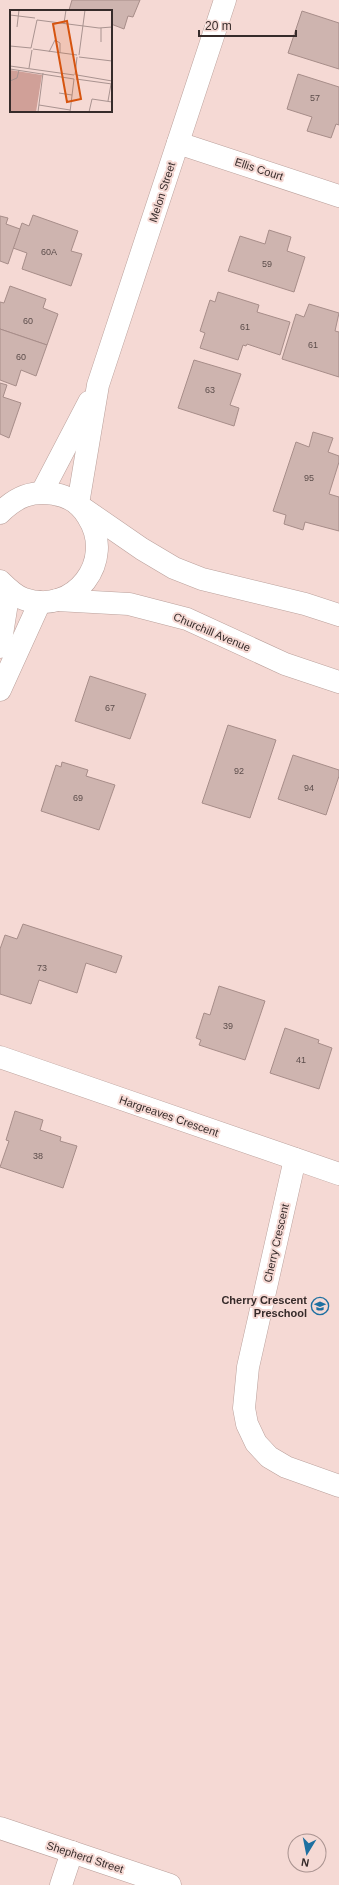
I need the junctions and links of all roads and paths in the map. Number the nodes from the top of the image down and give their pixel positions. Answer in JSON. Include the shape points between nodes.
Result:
{"nodes":[{"id":1,"x":225,"y":0,"type":"edge"},
{"id":2,"x":178,"y":144,"type":"junction"},
{"id":3,"x":339,"y":196,"type":"edge"},
{"id":4,"x":98,"y":385,"type":"junction"},
{"id":5,"x":35,"y":493,"type":"junction"},
{"id":6,"x":0,"y":495,"type":"edge"},
{"id":7,"x":80,"y":506,"type":"junction"},
{"id":8,"x":0,"y":513,"type":"edge"},
{"id":9,"x":5,"y":585,"type":"edge"},
{"id":10,"x":48,"y":601,"type":"junction"},
{"id":11,"x":339,"y":615,"type":"edge"},
{"id":12,"x":0,"y":647,"type":"edge"},
{"id":13,"x":339,"y":682,"type":"edge"},
{"id":14,"x":0,"y":690,"type":"edge"},
{"id":15,"x":0,"y":1057,"type":"edge"},
{"id":16,"x":295,"y":1159,"type":"junction"},
{"id":17,"x":339,"y":1174,"type":"edge"},
{"id":18,"x":339,"y":1486,"type":"edge"},
{"id":19,"x":0,"y":1828,"type":"edge"},
{"id":20,"x":72,"y":1852,"type":"junction"},
{"id":21,"x":61,"y":1885,"type":"edge"},
{"id":22,"x":170,"y":1885,"type":"edge"}],
"edges":[{"from":1,"to":2,"type":"street","name":"Melon Street"},
{"from":2,"to":3,"type":"street","name":"Ellis Court"},
{"from":2,"to":4,"type":"street","name":"Melon Street"},
{"from":4,"to":5,"type":"street","name":"Melon Street"},
{"from":4,"to":7,"type":"street","name":"Melon Street"},
{"from":5,"to":6,"type":"street"},
{"from":5,"to":7,"type":"street","via":[[61,495]]},
{"from":5,"to":8,"type":"street","via":[[12,502]]},
{"from":7,"to":10,"type":"street","via":[[94,525],[98,544],[96,562],[88,579],[74,593]]},
{"from":7,"to":11,"type":"street","via":[[174,568],[202,579]]},
{"from":9,"to":10,"type":"street","name":"Churchill Avenue","via":[[24,599]]},
{"from":9,"to":12,"type":"street"},
{"from":10,"to":13,"type":"street","name":"Churchill Avenue","via":[[129,604],[187,619],[285,664]]},
{"from":10,"to":14,"type":"street"},
{"from":15,"to":16,"type":"street","name":"Hargreaves Crescent"},
{"from":16,"to":17,"type":"street","name":"Hargreaves Crescent"},
{"from":16,"to":18,"type":"street","name":"Cherry Crescent","via":[[248,1367],[244,1408],[246,1424],[256,1443],[269,1457],[286,1467]]},
{"from":19,"to":20,"type":"street","name":"Shepherd Street"},
{"from":20,"to":21,"type":"street"},
{"from":20,"to":22,"type":"street","name":"Shepherd Street"}]}
